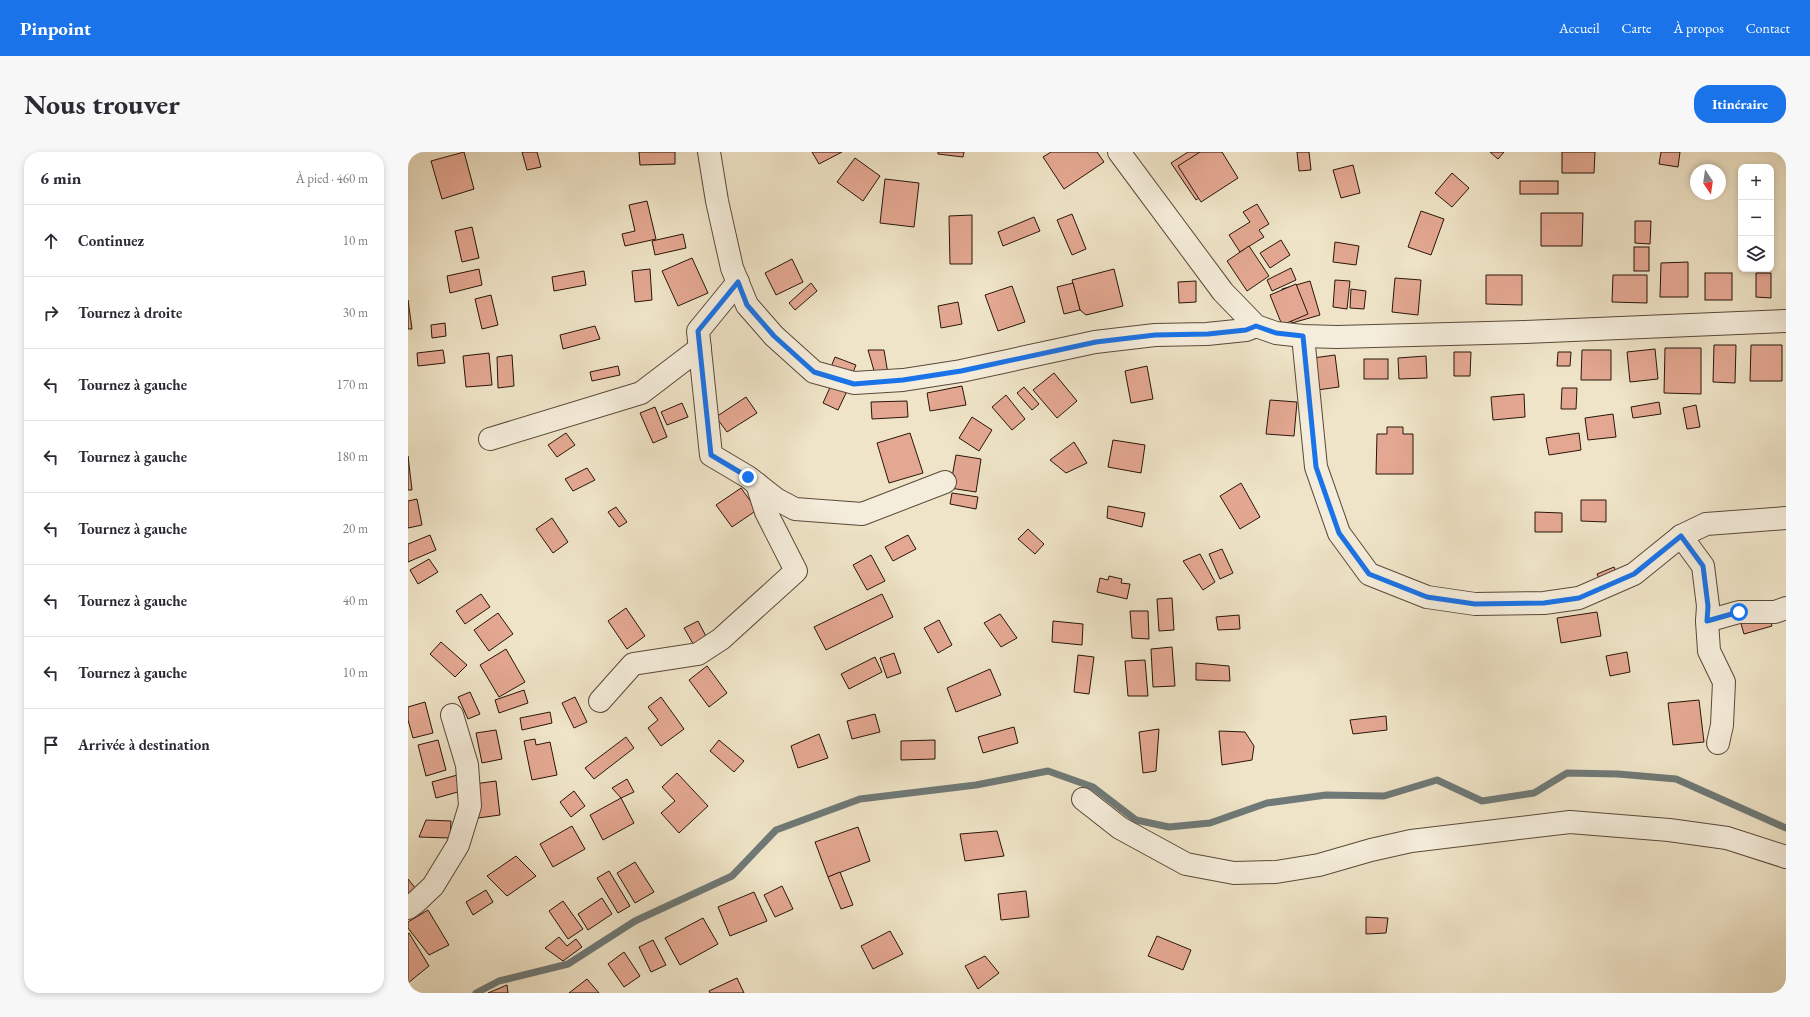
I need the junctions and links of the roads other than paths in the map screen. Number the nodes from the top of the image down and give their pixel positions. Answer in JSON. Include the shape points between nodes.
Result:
{"nodes":[{"id":1,"x":709,"y":152,"type":"edge"},
{"id":2,"x":1119,"y":152,"type":"edge"},
{"id":3,"x":738,"y":282,"type":"junction"},
{"id":4,"x":1786,"y":321,"type":"edge"},
{"id":5,"x":1256,"y":326,"type":"junction"},
{"id":6,"x":1303,"y":336,"type":"junction"},
{"id":7,"x":700,"y":348,"type":"junction"},
{"id":8,"x":490,"y":439,"type":"dead end"},
{"id":9,"x":945,"y":482,"type":"dead end"},
{"id":10,"x":757,"y":484,"type":"junction"},
{"id":11,"x":1786,"y":518,"type":"edge"},
{"id":12,"x":1681,"y":536,"type":"junction"},
{"id":13,"x":1786,"y":608,"type":"edge"},
{"id":14,"x":1707,"y":621,"type":"junction"},
{"id":15,"x":600,"y":701,"type":"dead end"},
{"id":16,"x":452,"y":715,"type":"dead end"},
{"id":17,"x":1718,"y":743,"type":"dead end"},
{"id":18,"x":1083,"y":799,"type":"dead end"},
{"id":19,"x":1786,"y":858,"type":"edge"},
{"id":20,"x":408,"y":908,"type":"edge"}],
"edges":[{"from":1,"to":3,"type":"street","via":[[717,201],[732,268]]},
{"from":2,"to":5,"type":"street","via":[[1223,292]]},
{"from":3,"to":5,"type":"street","via":[[747,305],[774,336],[814,372],[854,384],[961,371],[1096,342],[1155,335],[1208,334],[1246,330]]},
{"from":3,"to":7,"type":"street","via":[[698,331]]},
{"from":4,"to":6,"type":"street","via":[[1517,332]]},
{"from":5,"to":6,"type":"street","via":[[1276,333]]},
{"from":6,"to":12,"type":"street","via":[[1316,467],[1339,533],[1369,574],[1427,597],[1475,604],[1544,603],[1579,598],[1634,574]]},
{"from":7,"to":8,"type":"street","via":[[641,393]]},
{"from":7,"to":10,"type":"street","via":[[711,455]]},
{"from":9,"to":10,"type":"street","via":[[862,514],[795,509],[776,499]]},
{"from":10,"to":15,"type":"street","via":[[766,512],[796,570],[721,639],[698,654],[633,664]]},
{"from":11,"to":12,"type":"street","via":[[1706,524]]},
{"from":12,"to":14,"type":"street","via":[[1703,566],[1708,606]]},
{"from":13,"to":14,"type":"street","via":[[1775,612],[1739,612]]},
{"from":14,"to":17,"type":"street","via":[[1709,651],[1724,682],[1722,725]]},
{"from":16,"to":20,"type":"street","via":[[467,765],[470,806],[458,845],[433,886]]},
{"from":18,"to":19,"type":"street","via":[[1120,828],[1186,864],[1234,873],[1276,872],[1319,865],[1411,841],[1570,822],[1669,830],[1727,838]]}]}
